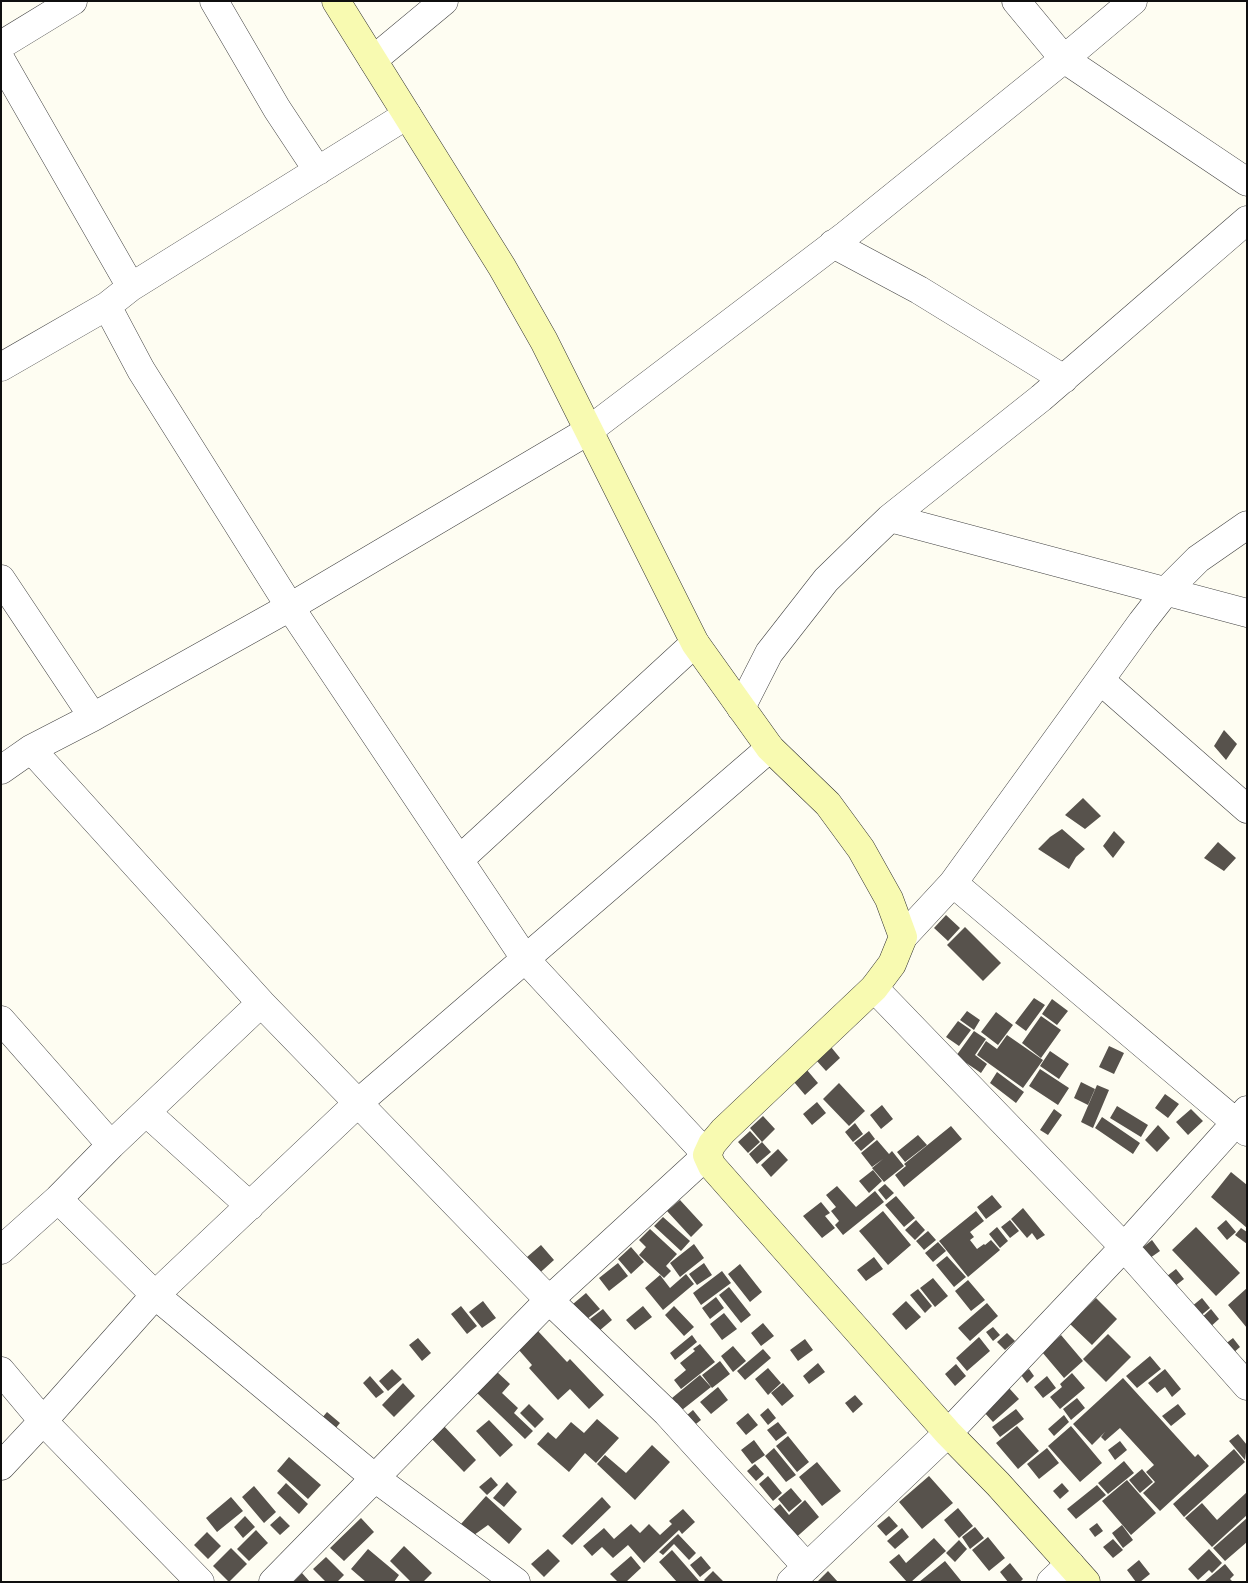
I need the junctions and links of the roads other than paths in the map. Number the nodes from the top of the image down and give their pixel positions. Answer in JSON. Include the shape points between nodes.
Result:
{"nodes":[{"id":1,"x":73,"y":1,"type":"edge"},
{"id":2,"x":214,"y":1,"type":"edge"},
{"id":3,"x":336,"y":1,"type":"edge"},
{"id":4,"x":444,"y":1,"type":"edge"},
{"id":5,"x":1016,"y":1,"type":"edge"},
{"id":6,"x":1133,"y":1,"type":"edge"},
{"id":7,"x":1,"y":45,"type":"edge"},
{"id":8,"x":1064,"y":59,"type":"junction"},
{"id":9,"x":1,"y":60,"type":"edge"},
{"id":10,"x":373,"y":60,"type":"junction"},
{"id":11,"x":408,"y":114,"type":"junction"},
{"id":12,"x":318,"y":171,"type":"junction"},
{"id":13,"x":1247,"y":182,"type":"edge"},
{"id":14,"x":1247,"y":220,"type":"edge"},
{"id":15,"x":833,"y":244,"type":"junction"},
{"id":16,"x":131,"y":287,"type":"junction"},
{"id":17,"x":106,"y":306,"type":"junction"},
{"id":18,"x":1,"y":367,"type":"edge"},
{"id":19,"x":1064,"y":379,"type":"junction"},
{"id":20,"x":588,"y":431,"type":"junction"},
{"id":21,"x":890,"y":518,"type":"junction"},
{"id":22,"x":1247,"y":525,"type":"edge"},
{"id":23,"x":1,"y":579,"type":"edge"},
{"id":24,"x":1166,"y":590,"type":"junction"},
{"id":25,"x":290,"y":607,"type":"junction"},
{"id":26,"x":1247,"y":613,"type":"edge"},
{"id":27,"x":695,"y":643,"type":"junction"},
{"id":28,"x":1100,"y":680,"type":"junction"},
{"id":29,"x":741,"y":708,"type":"junction"},
{"id":30,"x":93,"y":717,"type":"junction"},
{"id":31,"x":770,"y":748,"type":"junction"},
{"id":32,"x":31,"y":750,"type":"junction"},
{"id":33,"x":1,"y":770,"type":"edge"},
{"id":34,"x":1247,"y":809,"type":"edge"},
{"id":35,"x":458,"y":860,"type":"junction"},
{"id":36,"x":953,"y":883,"type":"junction"},
{"id":37,"x":903,"y":938,"type":"junction"},
{"id":38,"x":526,"y":960,"type":"junction"},
{"id":39,"x":874,"y":988,"type":"junction"},
{"id":40,"x":261,"y":1003,"type":"junction"},
{"id":41,"x":1,"y":1020,"type":"edge"},
{"id":42,"x":358,"y":1103,"type":"junction"},
{"id":43,"x":146,"y":1112,"type":"junction"},
{"id":44,"x":1243,"y":1122,"type":"edge"},
{"id":45,"x":111,"y":1145,"type":"junction"},
{"id":46,"x":707,"y":1155,"type":"junction"},
{"id":47,"x":58,"y":1200,"type":"junction"},
{"id":48,"x":250,"y":1206,"type":"junction"},
{"id":49,"x":1124,"y":1247,"type":"junction"},
{"id":50,"x":1,"y":1250,"type":"edge"},
{"id":51,"x":155,"y":1295,"type":"junction"},
{"id":52,"x":549,"y":1300,"type":"junction"},
{"id":53,"x":1,"y":1371,"type":"edge"},
{"id":54,"x":1247,"y":1386,"type":"edge"},
{"id":55,"x":43,"y":1421,"type":"junction"},
{"id":56,"x":948,"y":1433,"type":"junction"},
{"id":57,"x":1,"y":1466,"type":"edge"},
{"id":58,"x":375,"y":1478,"type":"junction"},
{"id":59,"x":799,"y":1574,"type":"edge"},
{"id":60,"x":1069,"y":1576,"type":"edge"},
{"id":61,"x":200,"y":1582,"type":"edge"},
{"id":62,"x":273,"y":1582,"type":"edge"},
{"id":63,"x":516,"y":1582,"type":"edge"}],
"edges":[{"from":1,"to":7,"type":"street"},
{"from":2,"to":12,"type":"street","via":[[277,109]]},
{"from":3,"to":10,"type":"street"},
{"from":4,"to":10,"type":"street"},
{"from":5,"to":8,"type":"street"},
{"from":6,"to":8,"type":"street"},
{"from":8,"to":13,"type":"street"},
{"from":8,"to":15,"type":"street"},
{"from":9,"to":16,"type":"street"},
{"from":10,"to":11,"type":"street"},
{"from":11,"to":12,"type":"street"},
{"from":11,"to":20,"type":"street","via":[[535,324]]},
{"from":12,"to":16,"type":"street"},
{"from":14,"to":19,"type":"street"},
{"from":15,"to":19,"type":"street","via":[[919,290]]},
{"from":15,"to":20,"type":"street"},
{"from":16,"to":17,"type":"street"},
{"from":17,"to":18,"type":"street"},
{"from":17,"to":25,"type":"street","via":[[141,370]]},
{"from":19,"to":21,"type":"street"},
{"from":20,"to":25,"type":"street"},
{"from":20,"to":27,"type":"street"},
{"from":21,"to":24,"type":"street"},
{"from":21,"to":29,"type":"street","via":[[826,580],[795,619],[769,653]]},
{"from":22,"to":24,"type":"street","via":[[1198,559]]},
{"from":23,"to":30,"type":"street"},
{"from":24,"to":26,"type":"street"},
{"from":24,"to":28,"type":"street"},
{"from":25,"to":30,"type":"street"},
{"from":25,"to":35,"type":"street"},
{"from":27,"to":29,"type":"street"},
{"from":27,"to":35,"type":"street"},
{"from":28,"to":34,"type":"street"},
{"from":28,"to":36,"type":"street"},
{"from":29,"to":31,"type":"street"},
{"from":30,"to":32,"type":"street"},
{"from":31,"to":37,"type":"street","via":[[828,804],[861,850],[889,899]]},
{"from":31,"to":38,"type":"street"},
{"from":32,"to":33,"type":"street"},
{"from":32,"to":40,"type":"street"},
{"from":35,"to":38,"type":"street"},
{"from":36,"to":37,"type":"street"},
{"from":36,"to":44,"type":"street"},
{"from":37,"to":39,"type":"street","via":[[892,964]]},
{"from":38,"to":42,"type":"street"},
{"from":38,"to":46,"type":"street"},
{"from":39,"to":46,"type":"street","via":[[723,1131]]},
{"from":39,"to":49,"type":"street"},
{"from":40,"to":42,"type":"street"},
{"from":40,"to":43,"type":"street"},
{"from":41,"to":45,"type":"street"},
{"from":42,"to":48,"type":"street"},
{"from":42,"to":52,"type":"street"},
{"from":43,"to":45,"type":"street"},
{"from":43,"to":48,"type":"street"},
{"from":44,"to":49,"type":"street"},
{"from":45,"to":47,"type":"street"},
{"from":46,"to":52,"type":"street"},
{"from":46,"to":56,"type":"street","via":[[719,1176]]},
{"from":47,"to":50,"type":"street"},
{"from":47,"to":51,"type":"street"},
{"from":48,"to":51,"type":"street"},
{"from":49,"to":54,"type":"street"},
{"from":49,"to":56,"type":"street"},
{"from":51,"to":55,"type":"street"},
{"from":51,"to":58,"type":"street"},
{"from":52,"to":58,"type":"street"},
{"from":52,"to":59,"type":"street","via":[[667,1413]]},
{"from":53,"to":55,"type":"street"},
{"from":55,"to":57,"type":"street"},
{"from":55,"to":61,"type":"street"},
{"from":56,"to":59,"type":"street"},
{"from":56,"to":60,"type":"street","via":[[998,1484]]},
{"from":58,"to":62,"type":"street"},
{"from":58,"to":63,"type":"street"}]}
